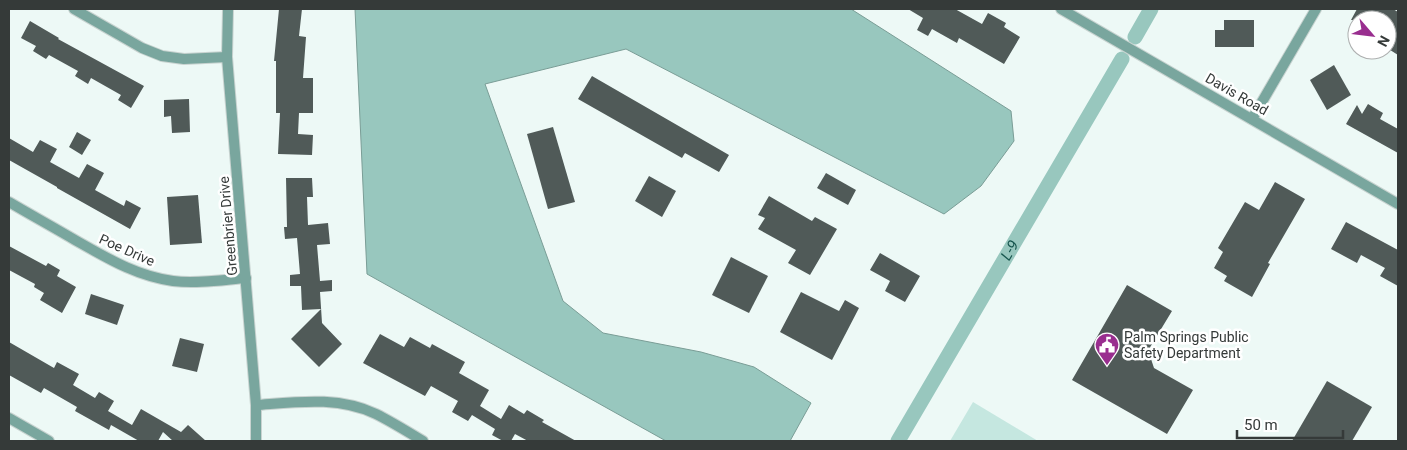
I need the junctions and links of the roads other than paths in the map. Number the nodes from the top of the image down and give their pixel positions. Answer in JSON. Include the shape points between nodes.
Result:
{"nodes":[{"id":1,"x":74,"y":9,"type":"edge"},
{"id":2,"x":228,"y":9,"type":"edge"},
{"id":3,"x":1061,"y":9,"type":"edge"},
{"id":4,"x":1316,"y":9,"type":"edge"},
{"id":5,"x":228,"y":57,"type":"junction"},
{"id":6,"x":1252,"y":119,"type":"junction"},
{"id":7,"x":9,"y":202,"type":"edge"},
{"id":8,"x":1398,"y":204,"type":"edge"},
{"id":9,"x":246,"y":278,"type":"junction"},
{"id":10,"x":256,"y":405,"type":"junction"},
{"id":11,"x":9,"y":418,"type":"edge"},
{"id":12,"x":49,"y":441,"type":"edge"},
{"id":13,"x":256,"y":441,"type":"edge"},
{"id":14,"x":423,"y":441,"type":"edge"}],
"edges":[{"from":1,"to":5,"type":"street","via":[[162,56],[184,59]]},
{"from":2,"to":5,"type":"street","name":"Greenbrier Drive"},
{"from":3,"to":6,"type":"street","name":"Davis Road"},
{"from":4,"to":6,"type":"street"},
{"from":5,"to":9,"type":"street","name":"Greenbrier Drive"},
{"from":6,"to":8,"type":"street","name":"Davis Road"},
{"from":7,"to":9,"type":"street","name":"Poe Drive","via":[[110,260],[152,277],[198,282]]},
{"from":9,"to":10,"type":"street","name":"Greenbrier Drive"},
{"from":10,"to":13,"type":"street","name":"Greenbrier Drive"},
{"from":10,"to":14,"type":"street","via":[[336,402],[377,415]]},
{"from":11,"to":12,"type":"street"}]}
